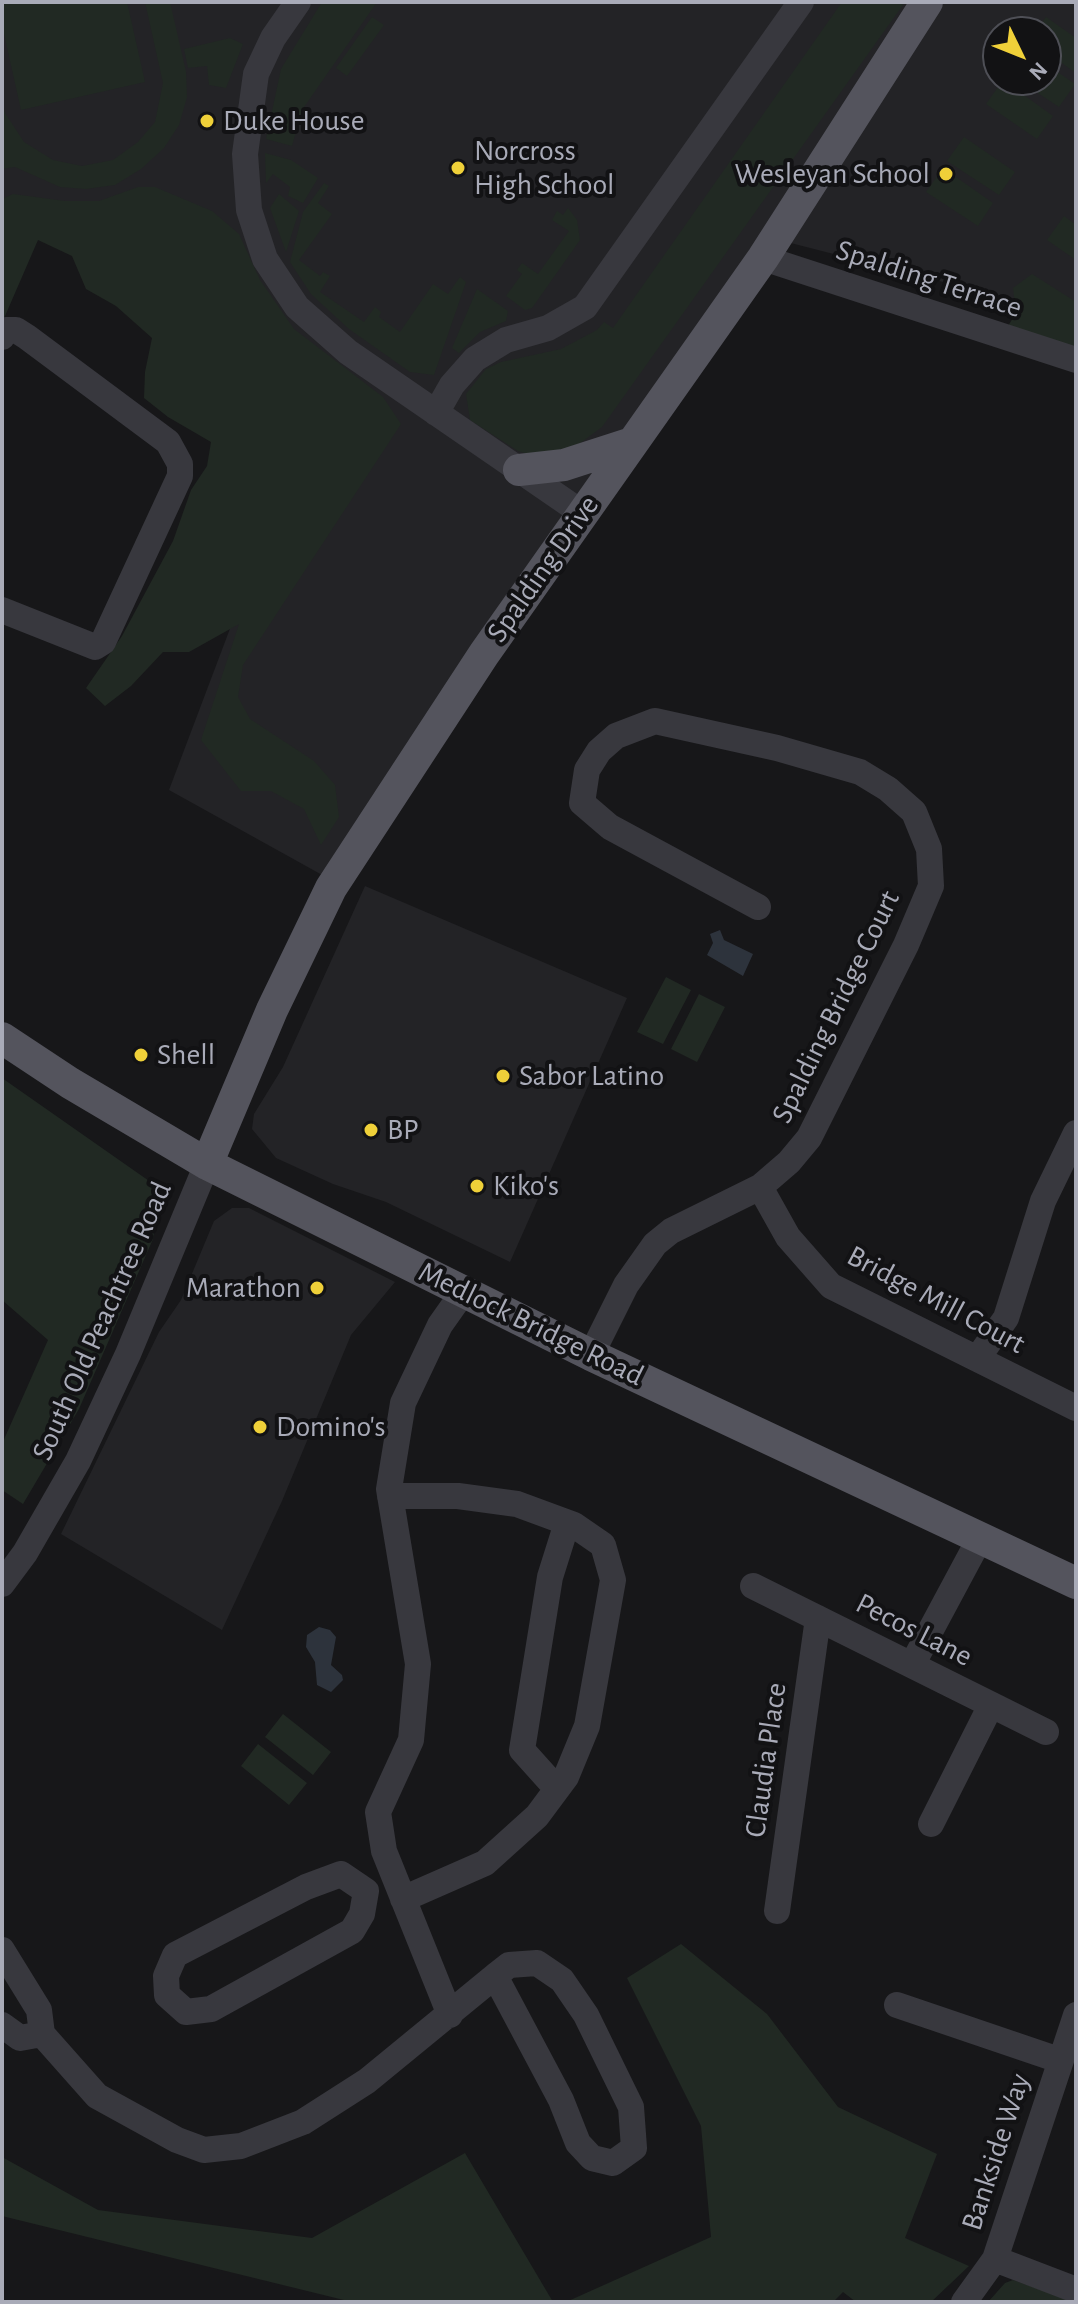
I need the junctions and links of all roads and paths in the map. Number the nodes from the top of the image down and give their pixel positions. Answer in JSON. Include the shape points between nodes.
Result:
{"nodes":[{"id":1,"x":298,"y":2,"type":"edge"},
{"id":2,"x":801,"y":2,"type":"edge"},
{"id":3,"x":927,"y":2,"type":"edge"},
{"id":4,"x":763,"y":258,"type":"junction"},
{"id":5,"x":2,"y":337,"type":"edge"},
{"id":6,"x":1076,"y":360,"type":"edge"},
{"id":7,"x":436,"y":413,"type":"junction"},
{"id":8,"x":632,"y":443,"type":"junction"},
{"id":9,"x":519,"y":470,"type":"junction"},
{"id":10,"x":582,"y":513,"type":"junction"},
{"id":11,"x":2,"y":610,"type":"edge"},
{"id":12,"x":758,"y":907,"type":"dead end"},
{"id":13,"x":2,"y":1038,"type":"edge"},
{"id":14,"x":1076,"y":1133,"type":"edge"},
{"id":15,"x":207,"y":1164,"type":"junction"},
{"id":16,"x":760,"y":1187,"type":"junction"},
{"id":17,"x":464,"y":1291,"type":"junction"},
{"id":18,"x":591,"y":1355,"type":"junction"},
{"id":19,"x":977,"y":1359,"type":"junction"},
{"id":20,"x":1076,"y":1408,"type":"edge"},
{"id":21,"x":390,"y":1496,"type":"junction"},
{"id":22,"x":567,"y":1523,"type":"junction"},
{"id":23,"x":979,"y":1540,"type":"junction"},
{"id":24,"x":1076,"y":1583,"type":"edge"},
{"id":25,"x":2,"y":1584,"type":"edge"},
{"id":26,"x":753,"y":1586,"type":"dead end"},
{"id":27,"x":818,"y":1618,"type":"junction"},
{"id":28,"x":912,"y":1665,"type":"junction"},
{"id":29,"x":991,"y":1705,"type":"junction"},
{"id":30,"x":1046,"y":1732,"type":"dead end"},
{"id":31,"x":557,"y":1789,"type":"junction"},
{"id":32,"x":931,"y":1824,"type":"dead end"},
{"id":33,"x":393,"y":1873,"type":"junction"},
{"id":34,"x":366,"y":1891,"type":"junction"},
{"id":35,"x":403,"y":1899,"type":"junction"},
{"id":36,"x":777,"y":1911,"type":"dead end"},
{"id":37,"x":2,"y":1950,"type":"edge"},
{"id":38,"x":495,"y":1976,"type":"junction"},
{"id":39,"x":897,"y":2005,"type":"dead end"},
{"id":40,"x":450,"y":2015,"type":"junction"},
{"id":41,"x":1076,"y":2015,"type":"edge"},
{"id":42,"x":2,"y":2025,"type":"edge"},
{"id":43,"x":42,"y":2034,"type":"junction"},
{"id":44,"x":1059,"y":2060,"type":"junction"},
{"id":45,"x":995,"y":2259,"type":"junction"},
{"id":46,"x":1076,"y":2290,"type":"edge"},
{"id":47,"x":964,"y":2302,"type":"edge"}],
"edges":[{"from":1,"to":7,"type":"street","via":[[256,74],[245,154],[249,210],[265,259],[297,307],[348,352]]},
{"from":2,"to":7,"type":"street","via":[[585,307],[475,359]]},
{"from":3,"to":4,"type":"main road","name":"Spalding Drive"},
{"from":4,"to":6,"type":"street","name":"Spalding Terrace"},
{"from":4,"to":8,"type":"main road","name":"Spalding Drive"},
{"from":5,"to":11,"type":"street","via":[[6,330],[27,337],[168,442],[180,464],[180,476],[103,642],[95,647]]},
{"from":7,"to":9,"type":"street"},
{"from":8,"to":9,"type":"main road","via":[[564,465]]},
{"from":8,"to":10,"type":"main road","name":"Spalding Drive"},
{"from":9,"to":10,"type":"street"},
{"from":10,"to":15,"type":"main road","name":"Spalding Drive","via":[[331,888]]},
{"from":12,"to":16,"type":"street","name":"Spalding Bridge Court","via":[[610,827],[582,803],[587,770],[599,751],[616,736],[655,721],[860,772],[914,812],[929,849],[931,886],[899,959],[809,1138]]},
{"from":13,"to":15,"type":"main road","name":"Medlock Bridge Road"},
{"from":14,"to":19,"type":"street","via":[[1043,1201],[1006,1318]]},
{"from":15,"to":17,"type":"main road","name":"Medlock Bridge Road"},
{"from":15,"to":25,"type":"street","name":"South Old Peachtree Road","via":[[78,1461]]},
{"from":16,"to":18,"type":"street","name":"Spalding Bridge Court","via":[[655,1244],[626,1285]]},
{"from":16,"to":19,"type":"street","name":"Bridge Mill Court","via":[[788,1237],[831,1286]]},
{"from":17,"to":18,"type":"main road","name":"Medlock Bridge Road"},
{"from":17,"to":21,"type":"street","via":[[440,1325],[403,1403]]},
{"from":18,"to":23,"type":"main road","name":"Medlock Bridge Road"},
{"from":19,"to":20,"type":"street","name":"Bridge Mill Court"},
{"from":21,"to":22,"type":"street","via":[[458,1496],[517,1504]]},
{"from":21,"to":33,"type":"street","via":[[418,1664],[411,1740],[378,1812]]},
{"from":22,"to":31,"type":"street","via":[[550,1577],[522,1750]]},
{"from":22,"to":31,"type":"street","via":[[603,1545],[613,1580],[587,1726]]},
{"from":23,"to":24,"type":"main road","name":"Medlock Bridge Road"},
{"from":23,"to":28,"type":"street"},
{"from":26,"to":27,"type":"street","name":"Pecos Lane"},
{"from":27,"to":28,"type":"street","name":"Pecos Lane"},
{"from":27,"to":36,"type":"street","name":"Claudia Place"},
{"from":28,"to":29,"type":"street","name":"Pecos Lane"},
{"from":29,"to":30,"type":"street","name":"Pecos Lane"},
{"from":29,"to":32,"type":"street"},
{"from":31,"to":35,"type":"street","via":[[537,1816],[485,1863]]},
{"from":33,"to":34,"type":"street"},
{"from":33,"to":35,"type":"street"},
{"from":34,"to":34,"type":"street","via":[[352,1931],[211,2009],[186,2012],[167,1995],[166,1976],[175,1955],[341,1874]]},
{"from":35,"to":40,"type":"street"},
{"from":37,"to":43,"type":"street","via":[[39,2010]]},
{"from":38,"to":38,"type":"street","via":[[578,2143],[592,2158],[613,2163],[634,2148],[631,2107],[586,2015],[562,1980],[537,1963],[509,1965]]},
{"from":38,"to":40,"type":"street"},
{"from":39,"to":44,"type":"street"},
{"from":40,"to":43,"type":"street","via":[[367,2081],[303,2122],[241,2146],[204,2150],[97,2096]]},
{"from":41,"to":44,"type":"street","name":"Bankside Way"},
{"from":42,"to":43,"type":"street","via":[[20,2038]]},
{"from":44,"to":45,"type":"street","name":"Bankside Way"},
{"from":45,"to":46,"type":"street"},
{"from":45,"to":47,"type":"street","name":"Bankside Way"}]}
